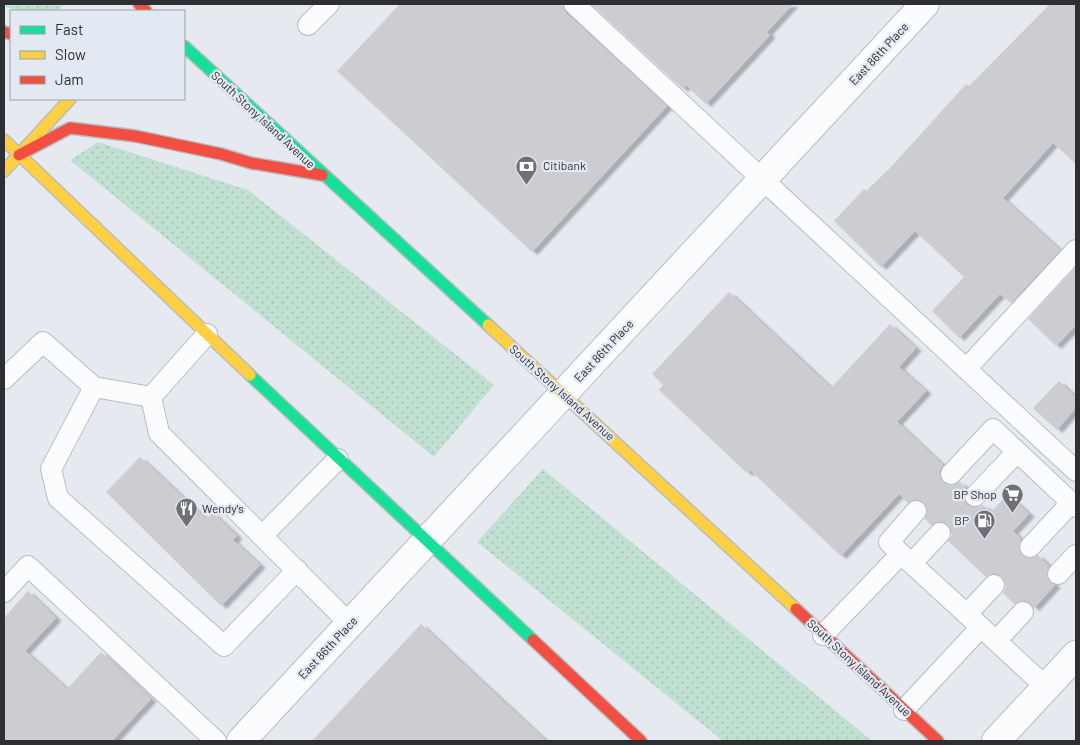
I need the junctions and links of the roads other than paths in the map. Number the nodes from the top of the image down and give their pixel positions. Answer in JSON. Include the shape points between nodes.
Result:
{"nodes":[{"id":1,"x":138,"y":4,"type":"edge"},
{"id":2,"x":329,"y":4,"type":"edge"},
{"id":3,"x":574,"y":4,"type":"edge"},
{"id":4,"x":925,"y":4,"type":"edge"},
{"id":5,"x":151,"y":10,"type":"edge"},
{"id":6,"x":308,"y":25,"type":"dead end"},
{"id":7,"x":185,"y":47,"type":"edge"},
{"id":8,"x":69,"y":100,"type":"edge"},
{"id":9,"x":4,"y":140,"type":"edge"},
{"id":10,"x":19,"y":154,"type":"junction"},
{"id":11,"x":4,"y":171,"type":"edge"},
{"id":12,"x":322,"y":175,"type":"junction"},
{"id":13,"x":763,"y":179,"type":"junction"},
{"id":14,"x":1076,"y":250,"type":"edge"},
{"id":15,"x":207,"y":334,"type":"junction"},
{"id":16,"x":966,"y":369,"type":"junction"},
{"id":17,"x":4,"y":379,"type":"edge"},
{"id":18,"x":94,"y":387,"type":"junction"},
{"id":19,"x":564,"y":394,"type":"junction"},
{"id":20,"x":151,"y":397,"type":"junction"},
{"id":21,"x":1017,"y":452,"type":"junction"},
{"id":22,"x":338,"y":459,"type":"junction"},
{"id":23,"x":1076,"y":471,"type":"edge"},
{"id":24,"x":952,"y":474,"type":"dead end"},
{"id":25,"x":975,"y":496,"type":"dead end"},
{"id":26,"x":1074,"y":504,"type":"edge"},
{"id":27,"x":916,"y":511,"type":"dead end"},
{"id":28,"x":940,"y":533,"type":"dead end"},
{"id":29,"x":262,"y":536,"type":"junction"},
{"id":30,"x":428,"y":541,"type":"junction"},
{"id":31,"x":1030,"y":547,"type":"dead end"},
{"id":32,"x":1076,"y":554,"type":"edge"},
{"id":33,"x":907,"y":558,"type":"junction"},
{"id":34,"x":296,"y":570,"type":"junction"},
{"id":35,"x":1058,"y":574,"type":"dead end"},
{"id":36,"x":994,"y":585,"type":"dead end"},
{"id":37,"x":4,"y":592,"type":"edge"},
{"id":38,"x":1023,"y":612,"type":"dead end"},
{"id":39,"x":974,"y":621,"type":"junction"},
{"id":40,"x":350,"y":624,"type":"junction"},
{"id":41,"x":823,"y":635,"type":"junction"},
{"id":42,"x":996,"y":641,"type":"junction"},
{"id":43,"x":1076,"y":655,"type":"edge"},
{"id":44,"x":1046,"y":687,"type":"junction"},
{"id":45,"x":904,"y":710,"type":"junction"},
{"id":46,"x":216,"y":741,"type":"edge"},
{"id":47,"x":241,"y":741,"type":"edge"},
{"id":48,"x":641,"y":741,"type":"edge"},
{"id":49,"x":938,"y":741,"type":"edge"},
{"id":50,"x":996,"y":741,"type":"edge"}],
"edges":[{"from":1,"to":5,"type":"main road"},
{"from":2,"to":6,"type":"lane"},
{"from":3,"to":13,"type":"lane"},
{"from":4,"to":13,"type":"street","name":"East 86th Place"},
{"from":7,"to":12,"type":"main road","name":"South Stony Island Avenue"},
{"from":8,"to":10,"type":"main road"},
{"from":9,"to":10,"type":"main road"},
{"from":10,"to":11,"type":"main road"},
{"from":10,"to":12,"type":"main road","via":[[70,128],[135,136],[251,163]]},
{"from":10,"to":15,"type":"main road"},
{"from":12,"to":19,"type":"main road","name":"South Stony Island Avenue"},
{"from":13,"to":16,"type":"lane"},
{"from":13,"to":19,"type":"street","name":"East 86th Place"},
{"from":14,"to":16,"type":"lane"},
{"from":15,"to":20,"type":"lane"},
{"from":15,"to":22,"type":"main road"},
{"from":16,"to":23,"type":"lane"},
{"from":17,"to":18,"type":"lane","via":[[43,342]]},
{"from":18,"to":20,"type":"lane"},
{"from":18,"to":34,"type":"lane","via":[[51,469],[58,498],[224,646]]},
{"from":19,"to":30,"type":"street","name":"East 86th Place"},
{"from":19,"to":41,"type":"main road","name":"South Stony Island Avenue"},
{"from":20,"to":29,"type":"lane","via":[[159,433]]},
{"from":21,"to":24,"type":"lane","via":[[993,429]]},
{"from":21,"to":25,"type":"lane"},
{"from":21,"to":26,"type":"lane"},
{"from":22,"to":29,"type":"lane"},
{"from":22,"to":30,"type":"main road"},
{"from":26,"to":31,"type":"lane"},
{"from":27,"to":33,"type":"lane","via":[[889,542]]},
{"from":28,"to":33,"type":"lane"},
{"from":29,"to":34,"type":"lane"},
{"from":30,"to":40,"type":"street","name":"East 86th Place"},
{"from":30,"to":48,"type":"main road"},
{"from":32,"to":35,"type":"lane"},
{"from":33,"to":39,"type":"lane"},
{"from":33,"to":41,"type":"lane"},
{"from":34,"to":40,"type":"lane"},
{"from":36,"to":39,"type":"lane"},
{"from":37,"to":46,"type":"lane","via":[[28,566]]},
{"from":38,"to":42,"type":"lane"},
{"from":39,"to":42,"type":"lane"},
{"from":39,"to":45,"type":"lane"},
{"from":40,"to":47,"type":"street","name":"East 86th Place"},
{"from":41,"to":45,"type":"main road","name":"South Stony Island Avenue"},
{"from":42,"to":44,"type":"lane"},
{"from":43,"to":44,"type":"street"},
{"from":44,"to":50,"type":"street"},
{"from":45,"to":49,"type":"main road","name":"South Stony Island Avenue"}]}
